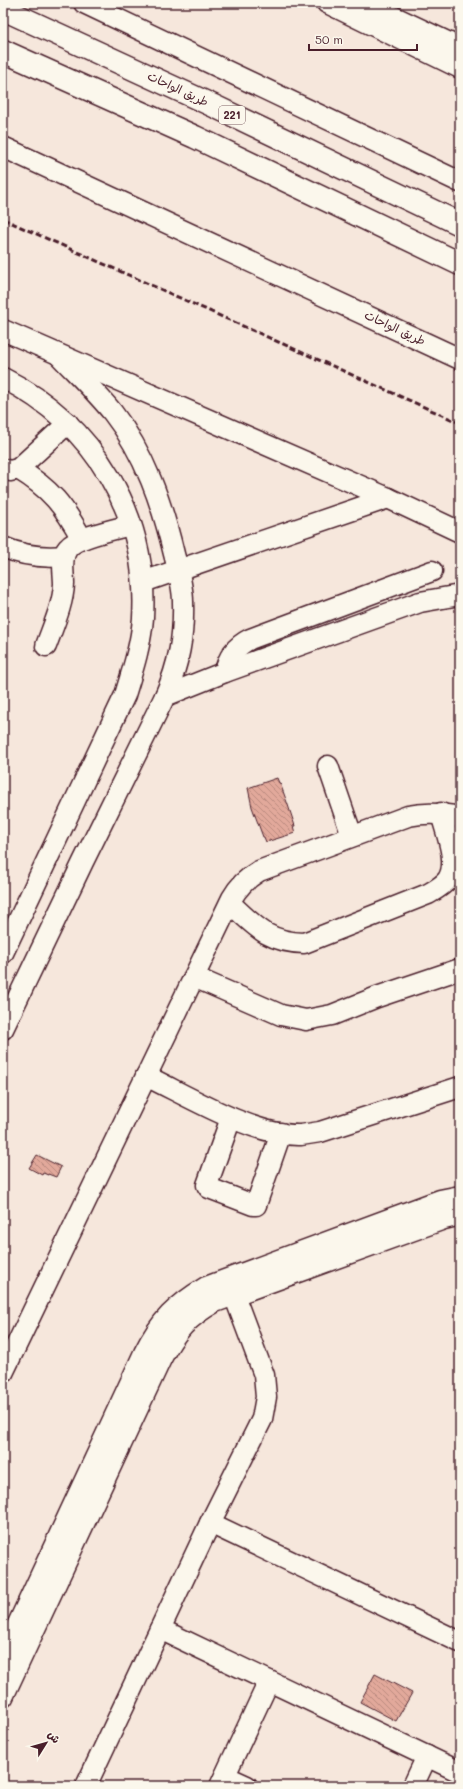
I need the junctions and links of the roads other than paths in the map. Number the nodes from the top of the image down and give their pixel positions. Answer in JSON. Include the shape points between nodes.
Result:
{"nodes":[{"id":1,"x":84,"y":3,"type":"edge"},
{"id":2,"x":328,"y":3,"type":"edge"},
{"id":3,"x":365,"y":3,"type":"edge"},
{"id":4,"x":3,"y":9,"type":"edge"},
{"id":5,"x":460,"y":48,"type":"edge"},
{"id":6,"x":3,"y":51,"type":"edge"},
{"id":7,"x":460,"y":68,"type":"edge"},
{"id":8,"x":3,"y":147,"type":"edge"},
{"id":9,"x":460,"y":182,"type":"edge"},
{"id":10,"x":460,"y":224,"type":"edge"},
{"id":11,"x":460,"y":264,"type":"edge"},
{"id":12,"x":3,"y":330,"type":"edge"},
{"id":13,"x":59,"y":355,"type":"junction"},
{"id":14,"x":460,"y":359,"type":"edge"},
{"id":15,"x":3,"y":378,"type":"edge"},
{"id":16,"x":68,"y":423,"type":"junction"},
{"id":17,"x":10,"y":469,"type":"edge"},
{"id":18,"x":388,"y":498,"type":"junction"},
{"id":19,"x":131,"y":525,"type":"junction"},
{"id":20,"x":460,"y":532,"type":"edge"},
{"id":21,"x":82,"y":539,"type":"junction"},
{"id":22,"x":3,"y":547,"type":"edge"},
{"id":23,"x":64,"y":556,"type":"junction"},
{"id":24,"x":178,"y":570,"type":"junction"},
{"id":25,"x":432,"y":571,"type":"dead end"},
{"id":26,"x":143,"y":582,"type":"junction"},
{"id":27,"x":460,"y":595,"type":"edge"},
{"id":28,"x":46,"y":646,"type":"dead end"},
{"id":29,"x":225,"y":672,"type":"junction"},
{"id":30,"x":165,"y":696,"type":"junction"},
{"id":31,"x":328,"y":766,"type":"dead end"},
{"id":32,"x":441,"y":813,"type":"junction"},
{"id":33,"x":460,"y":817,"type":"edge"},
{"id":34,"x":352,"y":836,"type":"junction"},
{"id":35,"x":54,"y":847,"type":"junction"},
{"id":36,"x":83,"y":862,"type":"junction"},
{"id":37,"x":230,"y":903,"type":"junction"},
{"id":38,"x":3,"y":953,"type":"edge"},
{"id":39,"x":460,"y":969,"type":"edge"},
{"id":40,"x":194,"y":977,"type":"junction"},
{"id":41,"x":3,"y":1029,"type":"edge"},
{"id":42,"x":146,"y":1076,"type":"junction"},
{"id":43,"x":460,"y":1087,"type":"edge"},
{"id":44,"x":231,"y":1118,"type":"junction"},
{"id":45,"x":281,"y":1133,"type":"junction"},
{"id":46,"x":460,"y":1196,"type":"edge"},
{"id":47,"x":460,"y":1215,"type":"edge"},
{"id":48,"x":372,"y":1236,"type":"junction"},
{"id":49,"x":234,"y":1295,"type":"junction"},
{"id":50,"x":3,"y":1373,"type":"edge"},
{"id":51,"x":135,"y":1393,"type":"junction"},
{"id":52,"x":210,"y":1523,"type":"junction"},
{"id":53,"x":160,"y":1629,"type":"junction"},
{"id":54,"x":460,"y":1642,"type":"edge"},
{"id":55,"x":8,"y":1658,"type":"edge"},
{"id":56,"x":269,"y":1681,"type":"junction"},
{"id":57,"x":3,"y":1697,"type":"edge"},
{"id":58,"x":427,"y":1756,"type":"junction"},
{"id":59,"x":460,"y":1772,"type":"edge"},
{"id":60,"x":222,"y":1781,"type":"edge"},
{"id":61,"x":86,"y":1786,"type":"edge"},
{"id":62,"x":247,"y":1786,"type":"edge"},
{"id":63,"x":413,"y":1786,"type":"edge"}],
"edges":[{"from":1,"to":9,"type":"street"},
{"from":2,"to":7,"type":"street"},
{"from":3,"to":5,"type":"street"},
{"from":4,"to":10,"type":"highway","name":"طريق الواحات","number":"221"},
{"from":6,"to":11,"type":"highway","via":[[195,137]]},
{"from":8,"to":14,"type":"street","name":"طريق الواحات"},
{"from":12,"to":13,"type":"street"},
{"from":13,"to":18,"type":"street"},
{"from":13,"to":24,"type":"street","via":[[113,414],[142,458],[162,507]]},
{"from":15,"to":16,"type":"street","via":[[52,408]]},
{"from":16,"to":17,"type":"street"},
{"from":16,"to":19,"type":"street","via":[[97,456],[114,485]]},
{"from":17,"to":21,"type":"street","via":[[32,478],[58,499]]},
{"from":18,"to":20,"type":"street"},
{"from":18,"to":24,"type":"street"},
{"from":19,"to":21,"type":"street"},
{"from":19,"to":26,"type":"street"},
{"from":21,"to":23,"type":"street","via":[[67,548]]},
{"from":22,"to":23,"type":"street","via":[[29,556]]},
{"from":23,"to":28,"type":"street","via":[[61,603]]},
{"from":24,"to":26,"type":"street"},
{"from":24,"to":30,"type":"street","via":[[183,600],[182,639],[176,672]]},
{"from":25,"to":29,"type":"street","via":[[246,640],[230,655]]},
{"from":26,"to":35,"type":"street","via":[[143,618],[138,649],[125,694]]},
{"from":27,"to":29,"type":"street","via":[[420,602]]},
{"from":29,"to":30,"type":"street"},
{"from":30,"to":36,"type":"street"},
{"from":31,"to":34,"type":"street"},
{"from":32,"to":33,"type":"street"},
{"from":32,"to":34,"type":"street","via":[[408,816]]},
{"from":32,"to":37,"type":"street","via":[[452,855],[452,868],[448,879],[428,894],[304,943],[282,940],[262,932]]},
{"from":34,"to":37,"type":"street","via":[[248,877]]},
{"from":35,"to":36,"type":"street"},
{"from":35,"to":38,"type":"street"},
{"from":36,"to":41,"type":"street"},
{"from":37,"to":40,"type":"street"},
{"from":39,"to":40,"type":"street","via":[[332,1015],[306,1020],[281,1015]]},
{"from":40,"to":42,"type":"street"},
{"from":42,"to":44,"type":"street"},
{"from":42,"to":50,"type":"street"},
{"from":43,"to":45,"type":"street","via":[[320,1132],[300,1135]]},
{"from":44,"to":45,"type":"street"},
{"from":44,"to":45,"type":"street","via":[[207,1185],[253,1205],[258,1202]]},
{"from":46,"to":48,"type":"street","via":[[440,1200]]},
{"from":47,"to":48,"type":"street"},
{"from":48,"to":49,"type":"street"},
{"from":48,"to":51,"type":"street","via":[[206,1287],[186,1299],[169,1314],[155,1332]]},
{"from":49,"to":51,"type":"street","via":[[215,1302],[182,1325]]},
{"from":49,"to":52,"type":"street","via":[[264,1375],[266,1403],[262,1419]]},
{"from":51,"to":55,"type":"street"},
{"from":52,"to":53,"type":"street"},
{"from":52,"to":54,"type":"street"},
{"from":53,"to":56,"type":"street"},
{"from":53,"to":61,"type":"street"},
{"from":55,"to":57,"type":"street"},
{"from":56,"to":58,"type":"street"},
{"from":56,"to":60,"type":"street"},
{"from":58,"to":59,"type":"street"},
{"from":58,"to":63,"type":"street"},
{"from":60,"to":62,"type":"street"}]}
